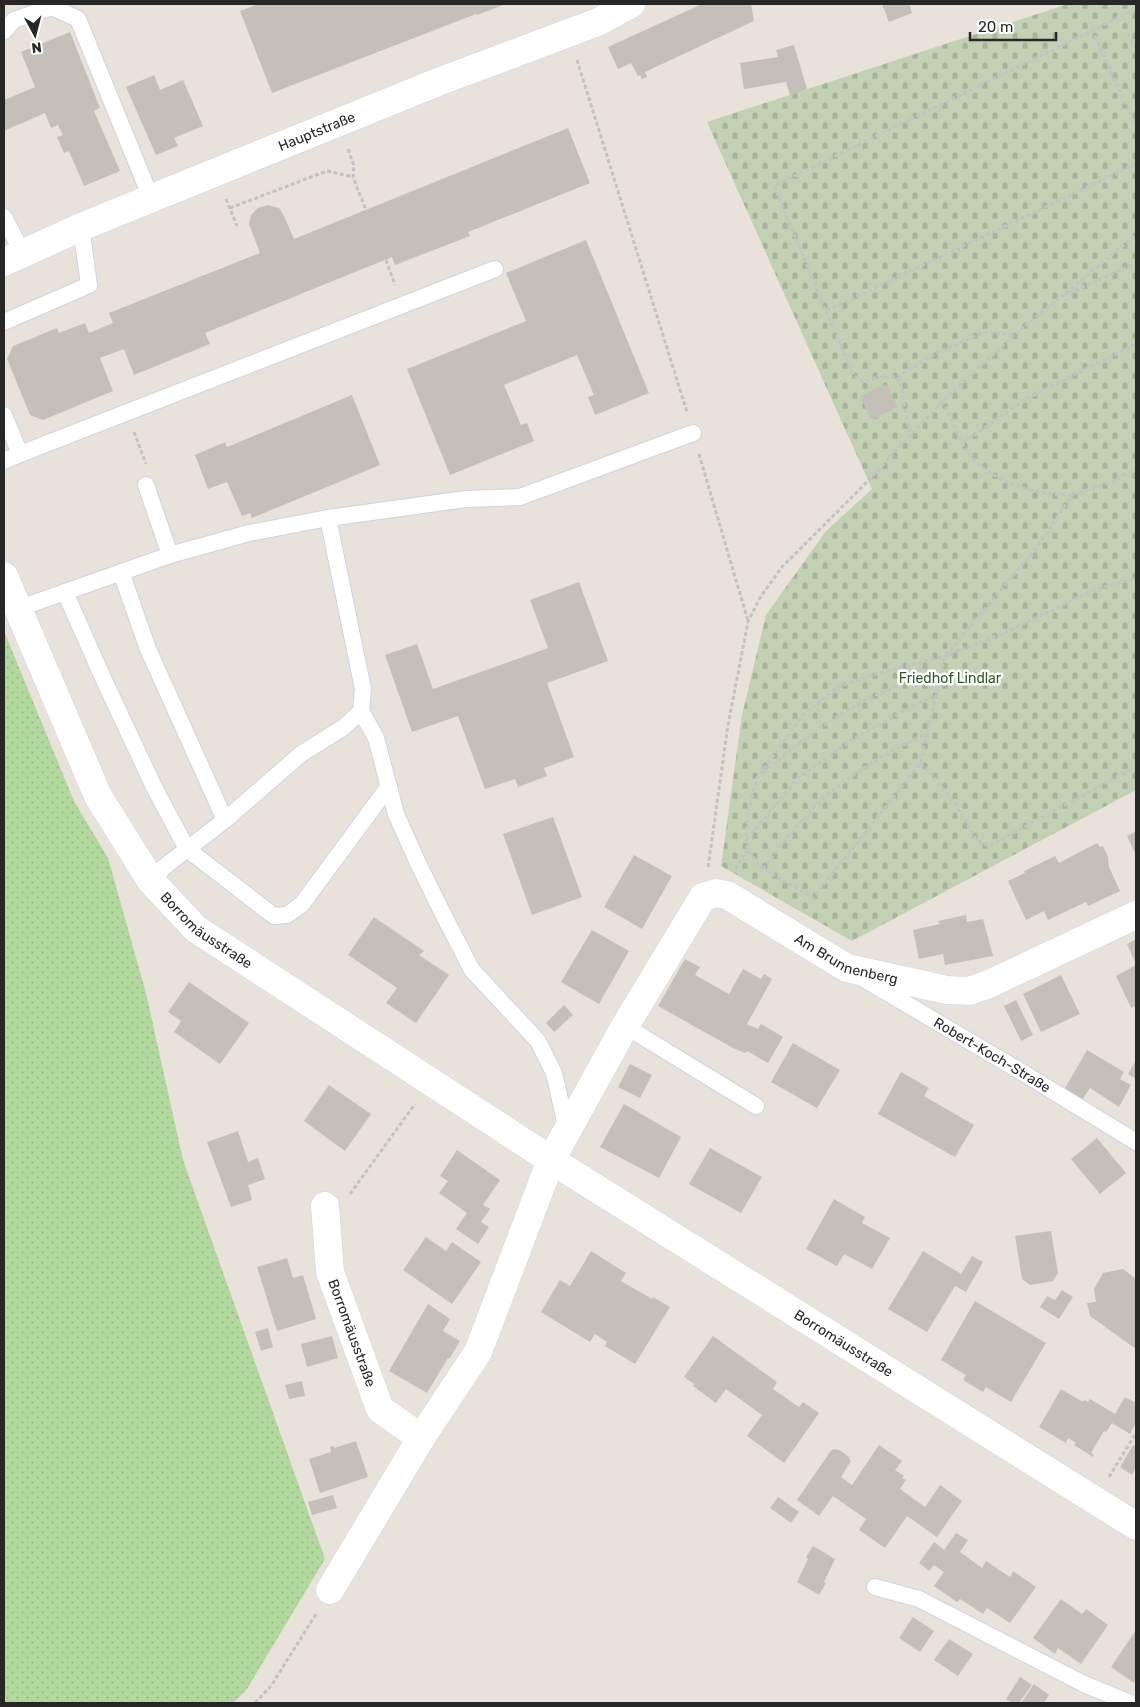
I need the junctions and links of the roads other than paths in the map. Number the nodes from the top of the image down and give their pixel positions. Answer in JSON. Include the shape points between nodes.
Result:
{"nodes":[{"id":1,"x":631,"y":4,"type":"edge"},
{"id":2,"x":4,"y":31,"type":"edge"},
{"id":3,"x":151,"y":198,"type":"junction"},
{"id":4,"x":4,"y":217,"type":"edge"},
{"id":5,"x":81,"y":227,"type":"junction"},
{"id":6,"x":13,"y":258,"type":"edge"},
{"id":7,"x":495,"y":269,"type":"dead end"},
{"id":8,"x":4,"y":322,"type":"edge"},
{"id":9,"x":4,"y":415,"type":"edge"},
{"id":10,"x":693,"y":432,"type":"road end"},
{"id":11,"x":20,"y":454,"type":"junction"},
{"id":12,"x":4,"y":461,"type":"edge"},
{"id":13,"x":146,"y":485,"type":"dead end"},
{"id":14,"x":328,"y":518,"type":"junction"},
{"id":15,"x":170,"y":555,"type":"junction"},
{"id":16,"x":122,"y":572,"type":"junction"},
{"id":17,"x":4,"y":576,"type":"edge"},
{"id":18,"x":65,"y":592,"type":"junction"},
{"id":19,"x":17,"y":609,"type":"junction"},
{"id":20,"x":361,"y":711,"type":"junction"},
{"id":21,"x":389,"y":786,"type":"junction"},
{"id":22,"x":224,"y":820,"type":"junction"},
{"id":23,"x":187,"y":849,"type":"junction"},
{"id":24,"x":151,"y":882,"type":"junction"},
{"id":25,"x":1136,"y":915,"type":"edge"},
{"id":26,"x":847,"y":968,"type":"junction"},
{"id":27,"x":625,"y":1026,"type":"junction"},
{"id":28,"x":756,"y":1106,"type":"dead end"},
{"id":29,"x":567,"y":1130,"type":"junction"},
{"id":30,"x":1136,"y":1142,"type":"edge"},
{"id":31,"x":551,"y":1160,"type":"junction"},
{"id":32,"x":325,"y":1206,"type":"road end"},
{"id":33,"x":421,"y":1438,"type":"junction"},
{"id":34,"x":1136,"y":1526,"type":"edge"},
{"id":35,"x":875,"y":1587,"type":"dead end"},
{"id":36,"x":330,"y":1590,"type":"road end"},
{"id":37,"x":1130,"y":1703,"type":"edge"}],
"edges":[{"from":1,"to":3,"type":"street","name":"Hauptstraße","via":[[598,22],[438,82]]},
{"from":2,"to":3,"type":"lane","via":[[14,20],[52,7],[78,19]]},
{"from":3,"to":5,"type":"street","name":"Hauptstraße"},
{"from":4,"to":6,"type":"lane"},
{"from":5,"to":6,"type":"street","name":"Hauptstraße"},
{"from":5,"to":8,"type":"lane","via":[[89,285]]},
{"from":7,"to":11,"type":"lane"},
{"from":9,"to":11,"type":"lane"},
{"from":10,"to":14,"type":"lane","via":[[520,497],[466,499]]},
{"from":11,"to":12,"type":"lane"},
{"from":13,"to":15,"type":"lane"},
{"from":14,"to":15,"type":"lane","via":[[248,533]]},
{"from":14,"to":20,"type":"lane","via":[[363,689]]},
{"from":15,"to":16,"type":"lane"},
{"from":16,"to":18,"type":"lane"},
{"from":16,"to":22,"type":"lane","via":[[148,649]]},
{"from":17,"to":19,"type":"street","name":"Borromäusstraße"},
{"from":18,"to":19,"type":"lane"},
{"from":18,"to":23,"type":"lane","via":[[107,687]]},
{"from":19,"to":24,"type":"street","name":"Borromäusstraße","via":[[98,796]]},
{"from":20,"to":21,"type":"lane","via":[[376,738]]},
{"from":20,"to":22,"type":"lane","via":[[344,727],[301,754]]},
{"from":21,"to":23,"type":"lane","via":[[302,904],[287,915],[274,916]]},
{"from":21,"to":29,"type":"lane","via":[[396,814],[417,861],[472,970],[538,1041],[554,1073]]},
{"from":22,"to":23,"type":"lane"},
{"from":23,"to":24,"type":"lane"},
{"from":24,"to":31,"type":"street","name":"Borromäusstraße","via":[[196,928]]},
{"from":25,"to":26,"type":"street","name":"Am Brunnenberg","via":[[970,990],[947,990]]},
{"from":26,"to":27,"type":"street","name":"Am Brunnenberg","via":[[727,894],[716,893],[704,898]]},
{"from":26,"to":30,"type":"lane","name":"Robert-Koch-Straße"},
{"from":27,"to":28,"type":"lane"},
{"from":27,"to":29,"type":"street"},
{"from":29,"to":31,"type":"street"},
{"from":31,"to":33,"type":"street","via":[[478,1352]]},
{"from":31,"to":34,"type":"street","name":"Borromäusstraße"},
{"from":32,"to":33,"type":"street","name":"Borromäusstraße","via":[[330,1272],[380,1409]]},
{"from":33,"to":36,"type":"street"},
{"from":35,"to":37,"type":"lane","via":[[919,1599],[1084,1684]]}]}
